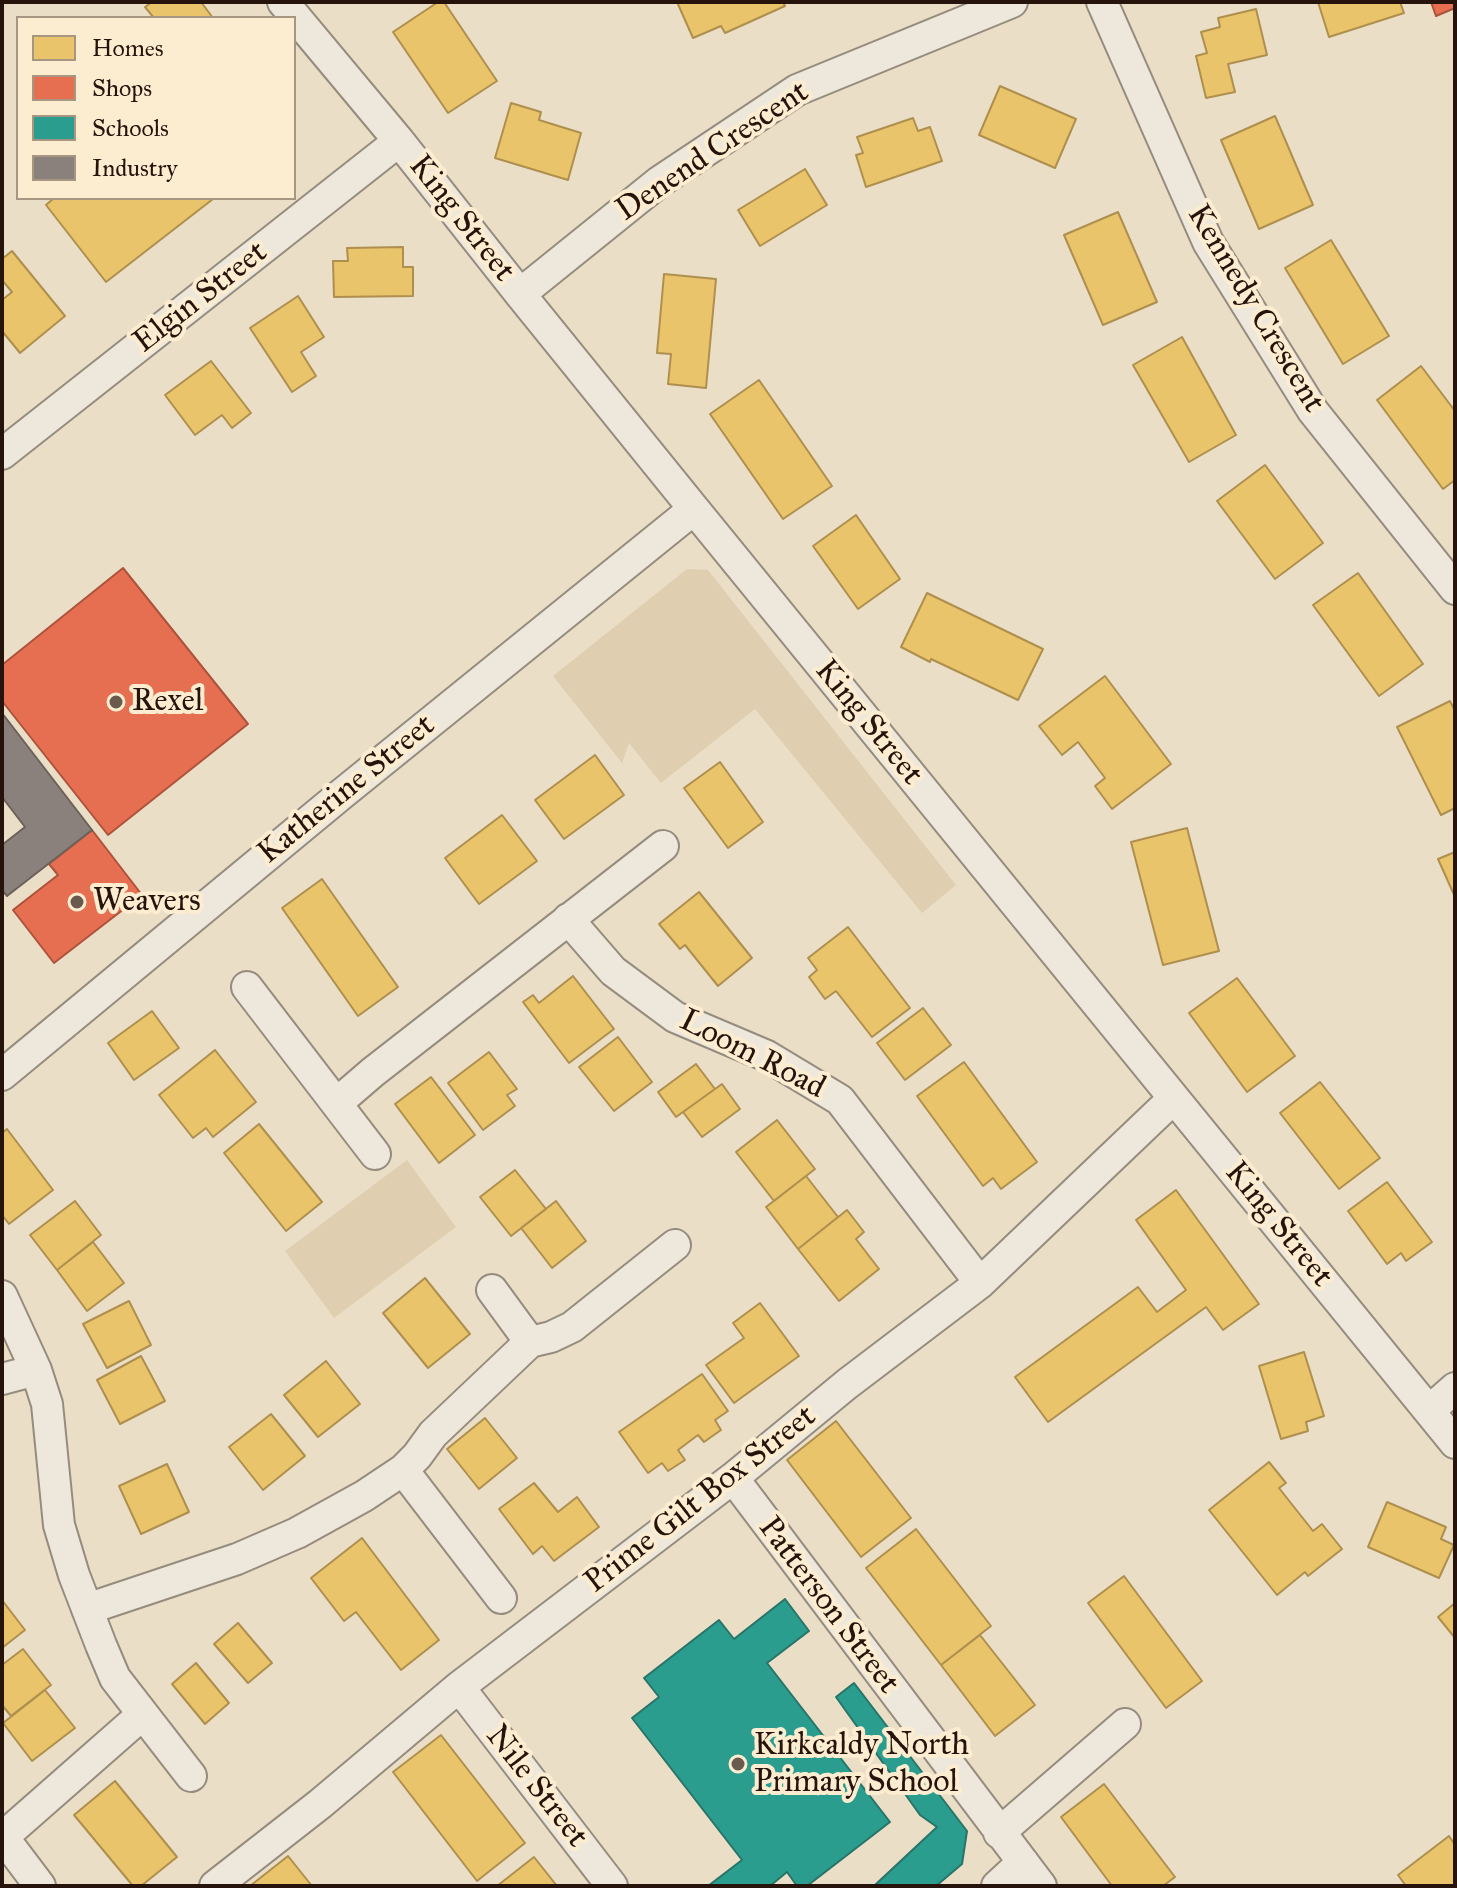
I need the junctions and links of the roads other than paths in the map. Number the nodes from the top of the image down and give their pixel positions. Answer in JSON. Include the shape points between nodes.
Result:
{"nodes":[{"id":1,"x":1012,"y":2,"type":"edge"},
{"id":2,"x":1102,"y":2,"type":"edge"},
{"id":3,"x":296,"y":18,"type":"edge"},
{"id":4,"x":399,"y":141,"type":"junction"},
{"id":5,"x":520,"y":294,"type":"junction"},
{"id":6,"x":2,"y":454,"type":"edge"},
{"id":7,"x":694,"y":509,"type":"junction"},
{"id":8,"x":1455,"y":589,"type":"edge"},
{"id":9,"x":663,"y":846,"type":"dead end"},
{"id":10,"x":568,"y":919,"type":"junction"},
{"id":11,"x":247,"y":987,"type":"dead end"},
{"id":12,"x":2,"y":1075,"type":"edge"},
{"id":13,"x":1174,"y":1098,"type":"junction"},
{"id":14,"x":337,"y":1103,"type":"junction"},
{"id":15,"x":375,"y":1154,"type":"dead end"},
{"id":16,"x":675,"y":1245,"type":"dead end"},
{"id":17,"x":980,"y":1283,"type":"junction"},
{"id":18,"x":492,"y":1290,"type":"dead end"},
{"id":19,"x":2,"y":1296,"type":"edge"},
{"id":20,"x":530,"y":1342,"type":"junction"},
{"id":21,"x":36,"y":1370,"type":"junction"},
{"id":22,"x":2,"y":1379,"type":"edge"},
{"id":23,"x":1455,"y":1388,"type":"edge"},
{"id":24,"x":1430,"y":1410,"type":"junction"},
{"id":25,"x":1455,"y":1443,"type":"edge"},
{"id":26,"x":403,"y":1470,"type":"junction"},
{"id":27,"x":733,"y":1478,"type":"junction"},
{"id":28,"x":501,"y":1598,"type":"dead end"},
{"id":29,"x":87,"y":1609,"type":"junction"},
{"id":30,"x":459,"y":1687,"type":"junction"},
{"id":31,"x":143,"y":1714,"type":"junction"},
{"id":32,"x":1125,"y":1724,"type":"dead end"},
{"id":33,"x":191,"y":1776,"type":"dead end"},
{"id":34,"x":999,"y":1833,"type":"junction"},
{"id":35,"x":1032,"y":1874,"type":"edge"},
{"id":36,"x":40,"y":1886,"type":"edge"},
{"id":37,"x":215,"y":1886,"type":"edge"},
{"id":38,"x":612,"y":1886,"type":"edge"},
{"id":39,"x":997,"y":1886,"type":"edge"}],
"edges":[{"from":1,"to":5,"type":"street","name":"Denend Crescent","via":[[797,90],[659,182]]},
{"from":2,"to":8,"type":"street","name":"Kennedy Crescent","via":[[1208,242],[1313,411]]},
{"from":3,"to":4,"type":"street","name":"King Street"},
{"from":4,"to":5,"type":"street","name":"King Street"},
{"from":4,"to":6,"type":"street","name":"Elgin Street"},
{"from":5,"to":7,"type":"street","name":"King Street"},
{"from":7,"to":12,"type":"street","name":"Katherine Street"},
{"from":7,"to":13,"type":"street","name":"King Street"},
{"from":9,"to":10,"type":"street"},
{"from":10,"to":14,"type":"street"},
{"from":10,"to":17,"type":"street","name":"Loom Road","via":[[613,971],[675,1017],[767,1056],[840,1100]]},
{"from":11,"to":14,"type":"street"},
{"from":13,"to":17,"type":"street","name":"Prime Gilt Box Street"},
{"from":13,"to":24,"type":"street","name":"King Street"},
{"from":14,"to":15,"type":"street"},
{"from":16,"to":20,"type":"street","via":[[572,1327]]},
{"from":17,"to":27,"type":"street","name":"Prime Gilt Box Street"},
{"from":18,"to":20,"type":"street"},
{"from":19,"to":21,"type":"street"},
{"from":20,"to":26,"type":"street","via":[[433,1434]]},
{"from":21,"to":22,"type":"street"},
{"from":21,"to":29,"type":"street","via":[[47,1404],[59,1525]]},
{"from":23,"to":24,"type":"street"},
{"from":24,"to":25,"type":"street","name":"King Street"},
{"from":26,"to":28,"type":"street"},
{"from":26,"to":29,"type":"street","via":[[297,1533],[237,1559]]},
{"from":27,"to":30,"type":"street","name":"Prime Gilt Box Street"},
{"from":27,"to":34,"type":"street","name":"Patterson Street"},
{"from":29,"to":31,"type":"street","via":[[115,1678]]},
{"from":30,"to":37,"type":"street","name":"Prime Gilt Box Street"},
{"from":30,"to":38,"type":"street","name":"Nile Street"},
{"from":31,"to":33,"type":"street"},
{"from":31,"to":36,"type":"street","via":[[3,1837]]},
{"from":32,"to":34,"type":"street"},
{"from":34,"to":35,"type":"street","name":"Patterson Street"},
{"from":35,"to":39,"type":"street"}]}
